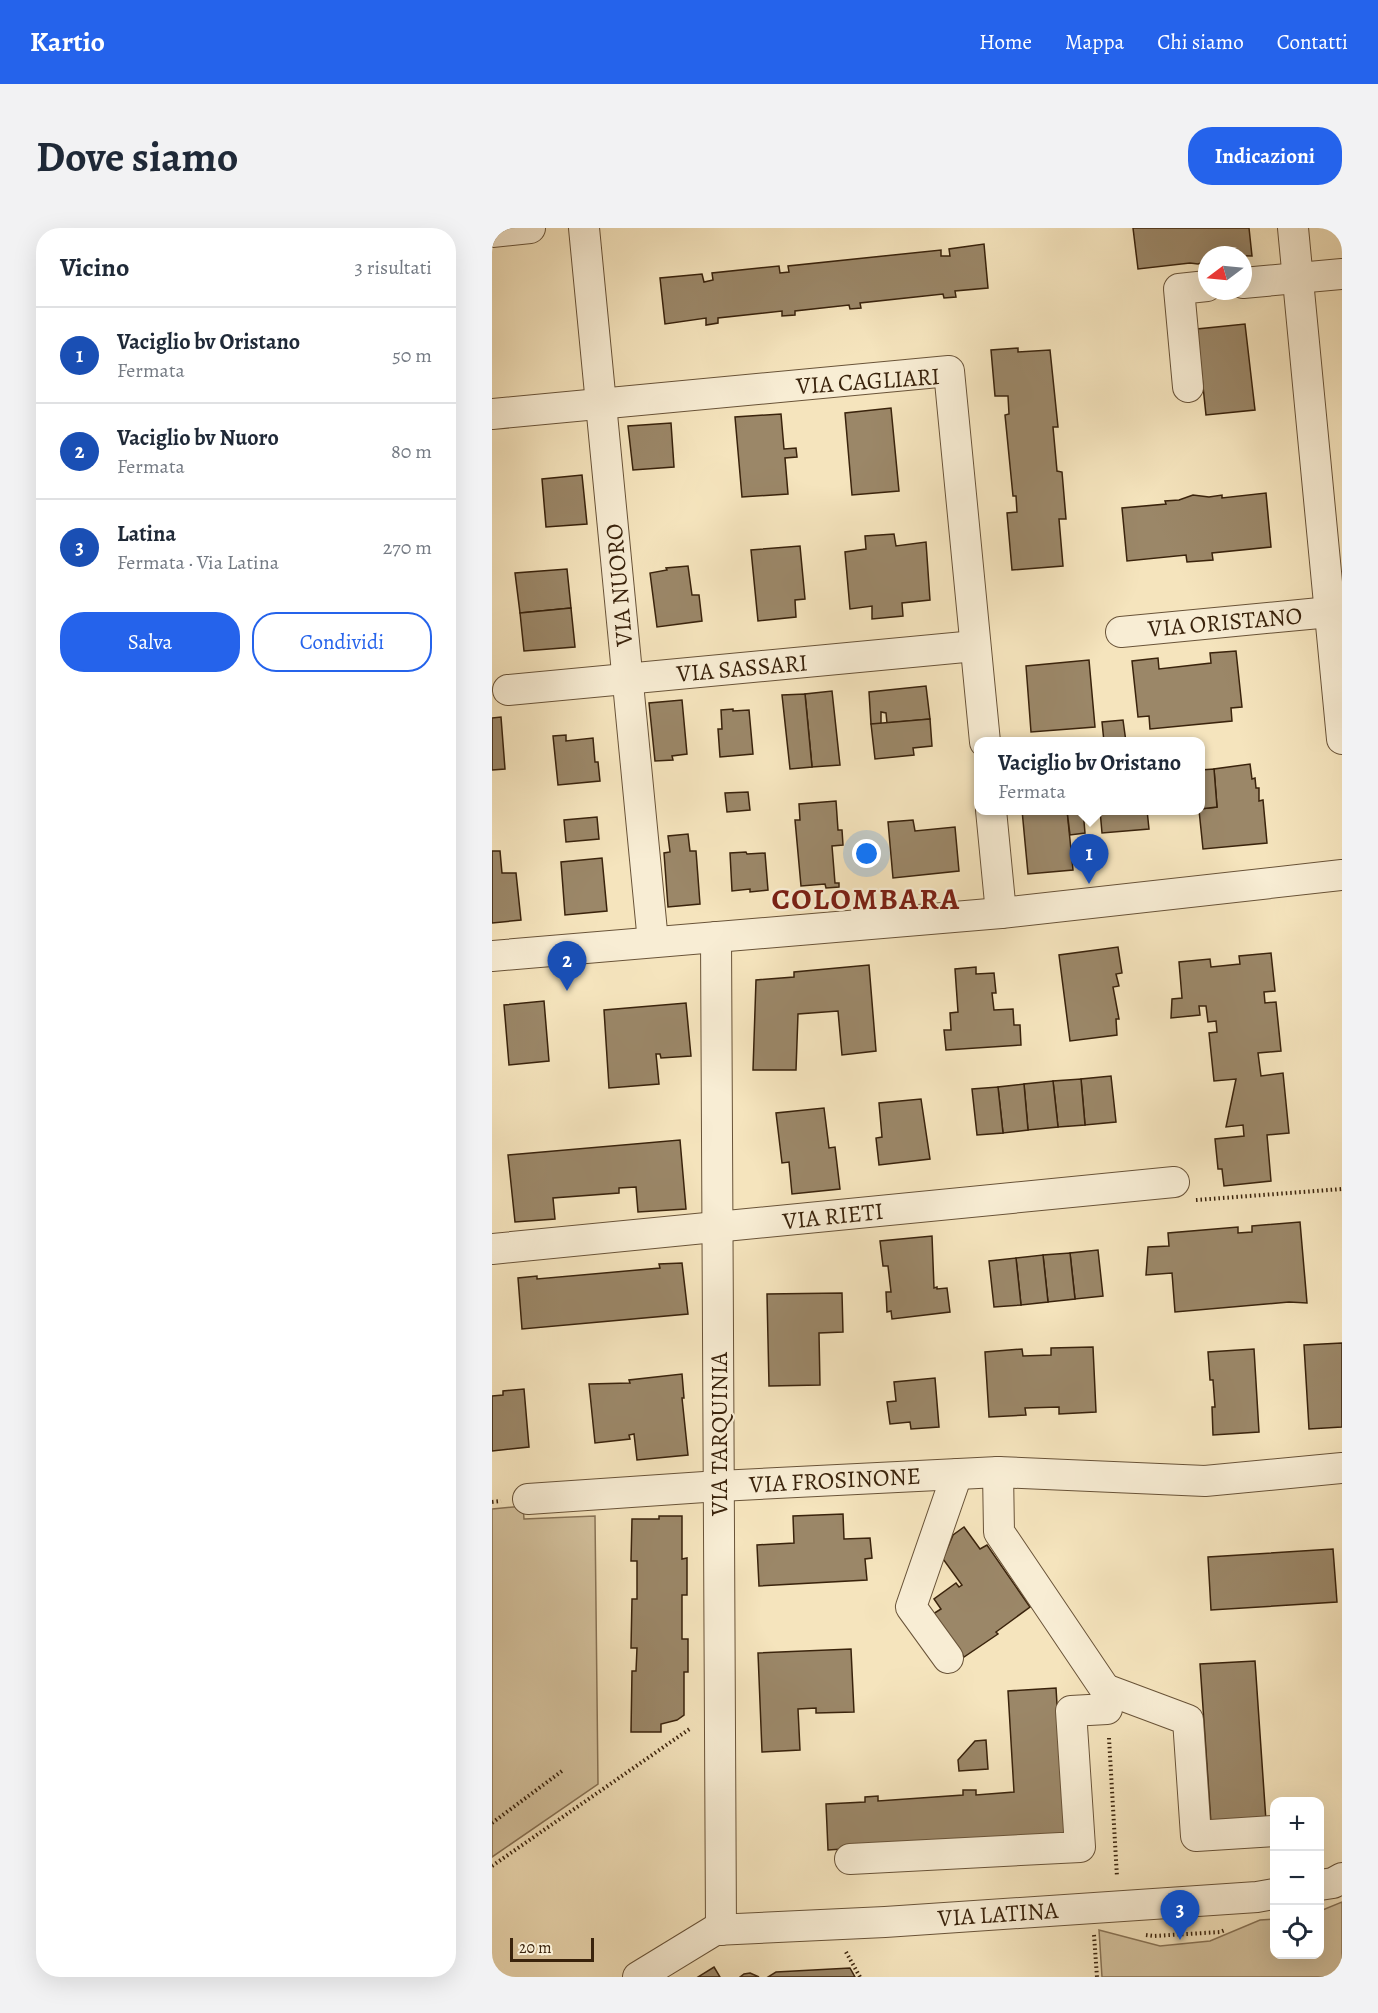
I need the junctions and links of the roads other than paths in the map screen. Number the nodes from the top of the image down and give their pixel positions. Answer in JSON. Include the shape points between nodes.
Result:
{"nodes":[{"id":1,"x":530,"y":228,"type":"edge"},
{"id":2,"x":584,"y":228,"type":"edge"},
{"id":3,"x":1293,"y":228,"type":"edge"},
{"id":4,"x":492,"y":232,"type":"edge"},
{"id":5,"x":1342,"y":274,"type":"edge"},
{"id":6,"x":1298,"y":278,"type":"junction"},
{"id":7,"x":1252,"y":282,"type":"edge"},
{"id":8,"x":1198,"y":287,"type":"edge"},
{"id":9,"x":1188,"y":387,"type":"dead end"},
{"id":10,"x":601,"y":404,"type":"junction"},
{"id":11,"x":492,"y":414,"type":"edge"},
{"id":12,"x":1330,"y":612,"type":"junction"},
{"id":13,"x":1121,"y":632,"type":"dead end"},
{"id":14,"x":975,"y":646,"type":"junction"},
{"id":15,"x":628,"y":679,"type":"junction"},
{"id":16,"x":508,"y":690,"type":"dead end"},
{"id":17,"x":985,"y":737,"type":"edge"},
{"id":18,"x":1342,"y":739,"type":"edge"},
{"id":19,"x":991,"y":815,"type":"edge"},
{"id":20,"x":1342,"y":874,"type":"edge"},
{"id":21,"x":1001,"y":913,"type":"junction"},
{"id":22,"x":716,"y":937,"type":"junction"},
{"id":23,"x":653,"y":942,"type":"junction"},
{"id":24,"x":492,"y":956,"type":"edge"},
{"id":25,"x":1174,"y":1182,"type":"road end"},
{"id":26,"x":717,"y":1227,"type":"junction"},
{"id":27,"x":492,"y":1249,"type":"edge"},
{"id":28,"x":1342,"y":1468,"type":"edge"},
{"id":29,"x":998,"y":1472,"type":"junction"},
{"id":30,"x":957,"y":1474,"type":"junction"},
{"id":31,"x":719,"y":1486,"type":"junction"},
{"id":32,"x":528,"y":1498,"type":"dead end"},
{"id":33,"x":948,"y":1658,"type":"dead end"},
{"id":34,"x":1106,"y":1699,"type":"junction"},
{"id":35,"x":1270,"y":1831,"type":"edge"},
{"id":36,"x":850,"y":1859,"type":"dead end"},
{"id":37,"x":1342,"y":1878,"type":"edge"},
{"id":38,"x":1324,"y":1885,"type":"edge"},
{"id":39,"x":1270,"y":1895,"type":"edge"},
{"id":40,"x":721,"y":1930,"type":"junction"},
{"id":41,"x":638,"y":1977,"type":"edge"}],
"edges":[{"from":1,"to":4,"type":"street"},
{"from":2,"to":10,"type":"street","name":"VIA NUORO"},
{"from":3,"to":6,"type":"street","name":"VIA ORISTANO"},
{"from":5,"to":6,"type":"street"},
{"from":6,"to":7,"type":"street"},
{"from":6,"to":12,"type":"street","name":"VIA ORISTANO"},
{"from":8,"to":9,"type":"street","via":[[1179,289]]},
{"from":10,"to":11,"type":"street","name":"VIA CAGLIARI"},
{"from":10,"to":14,"type":"street","name":"VIA CAGLIARI","via":[[949,371]]},
{"from":10,"to":15,"type":"street","name":"VIA NUORO"},
{"from":12,"to":13,"type":"street","name":"VIA ORISTANO"},
{"from":12,"to":18,"type":"street","name":"VIA ORISTANO"},
{"from":14,"to":15,"type":"street","name":"VIA SASSARI"},
{"from":14,"to":17,"type":"street","name":"VIA CAGLIARI"},
{"from":15,"to":16,"type":"street","name":"VIA SASSARI"},
{"from":15,"to":23,"type":"street","name":"VIA NUORO"},
{"from":19,"to":21,"type":"street"},
{"from":20,"to":21,"type":"street"},
{"from":21,"to":22,"type":"street"},
{"from":22,"to":23,"type":"street"},
{"from":22,"to":26,"type":"street","name":"VIA TARQUINIA"},
{"from":23,"to":24,"type":"street"},
{"from":25,"to":26,"type":"street","name":"VIA RIETI"},
{"from":26,"to":27,"type":"street","name":"VIA RIETI"},
{"from":26,"to":31,"type":"street","name":"VIA TARQUINIA"},
{"from":28,"to":29,"type":"street","name":"VIA FROSINONE","via":[[1205,1481]]},
{"from":29,"to":30,"type":"street","name":"VIA FROSINONE"},
{"from":29,"to":34,"type":"street","via":[[999,1532]]},
{"from":30,"to":31,"type":"street","name":"VIA FROSINONE"},
{"from":30,"to":33,"type":"street","via":[[911,1607]]},
{"from":31,"to":32,"type":"street","name":"VIA FROSINONE"},
{"from":31,"to":40,"type":"street","name":"VIA TARQUINIA"},
{"from":34,"to":35,"type":"street","via":[[1188,1720],[1196,1836]]},
{"from":34,"to":36,"type":"street","via":[[1071,1711],[1080,1847]]},
{"from":37,"to":38,"type":"street"},
{"from":39,"to":40,"type":"street","name":"VIA LATINA"},
{"from":40,"to":41,"type":"street"}]}
